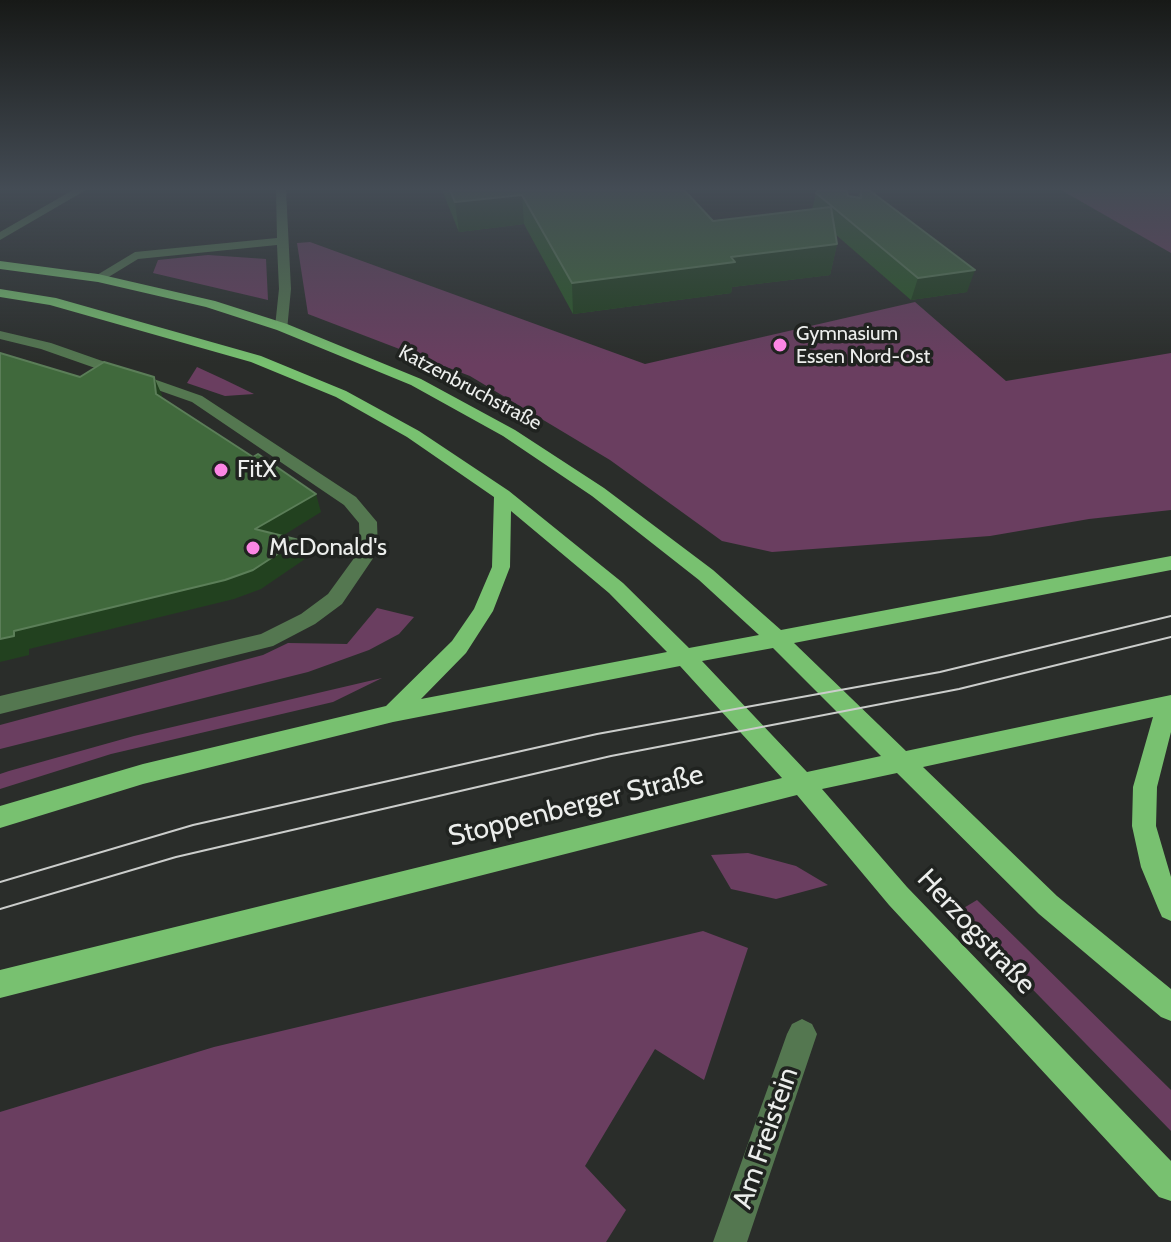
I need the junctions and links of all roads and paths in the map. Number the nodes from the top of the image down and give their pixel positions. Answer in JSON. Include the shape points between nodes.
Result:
{"nodes":[{"id":1,"x":214,"y":248,"type":"edge"},
{"id":2,"x":283,"y":248,"type":"edge"},
{"id":3,"x":0,"y":265,"type":"edge"},
{"id":4,"x":98,"y":278,"type":"junction"},
{"id":5,"x":0,"y":293,"type":"edge"},
{"id":6,"x":282,"y":327,"type":"junction"},
{"id":7,"x":0,"y":335,"type":"edge"},
{"id":8,"x":503,"y":495,"type":"junction"},
{"id":9,"x":1171,"y":563,"type":"edge"},
{"id":10,"x":778,"y":640,"type":"junction"},
{"id":11,"x":685,"y":657,"type":"junction"},
{"id":12,"x":1169,"y":704,"type":"edge"},
{"id":13,"x":0,"y":705,"type":"edge"},
{"id":14,"x":393,"y":713,"type":"junction"},
{"id":15,"x":902,"y":764,"type":"junction"},
{"id":16,"x":802,"y":783,"type":"junction"},
{"id":17,"x":0,"y":817,"type":"edge"},
{"id":18,"x":1171,"y":908,"type":"edge"},
{"id":19,"x":0,"y":984,"type":"edge"},
{"id":20,"x":1171,"y":1007,"type":"edge"},
{"id":21,"x":802,"y":1034,"type":"dead end"},
{"id":22,"x":1171,"y":1185,"type":"edge"},
{"id":23,"x":730,"y":1242,"type":"edge"}],
"edges":[{"from":1,"to":4,"type":"street","via":[[135,256]]},
{"from":2,"to":6,"type":"street"},
{"from":3,"to":4,"type":"main road","name":"Katzenbruchstraße"},
{"from":4,"to":6,"type":"main road","name":"Katzenbruchstraße"},
{"from":5,"to":8,"type":"main road","via":[[51,301],[256,359],[341,394],[413,434]]},
{"from":6,"to":10,"type":"main road","name":"Katzenbruchstraße","via":[[416,382],[509,433],[658,538]]},
{"from":7,"to":13,"type":"street","via":[[197,399],[350,501],[368,522],[369,551],[335,599],[266,641]]},
{"from":8,"to":11,"type":"main road","via":[[616,588]]},
{"from":8,"to":14,"type":"main road","via":[[501,567],[483,611],[459,647]]},
{"from":9,"to":10,"type":"main road"},
{"from":10,"to":11,"type":"main road"},
{"from":10,"to":15,"type":"main road","name":"Katzenbruchstraße"},
{"from":11,"to":14,"type":"main road"},
{"from":11,"to":16,"type":"main road","name":"Herzogstraße"},
{"from":12,"to":15,"type":"main road","name":"Stoppenberger Straße"},
{"from":12,"to":18,"type":"main road","via":[[1145,787],[1144,826]]},
{"from":14,"to":17,"type":"main road","via":[[143,774]]},
{"from":15,"to":16,"type":"main road","name":"Stoppenberger Straße"},
{"from":15,"to":20,"type":"main road","via":[[1048,905]]},
{"from":16,"to":19,"type":"main road","name":"Stoppenberger Straße"},
{"from":16,"to":22,"type":"main road","name":"Herzogstraße","via":[[898,896]]},
{"from":21,"to":23,"type":"street","name":"Am Freistein"}]}
